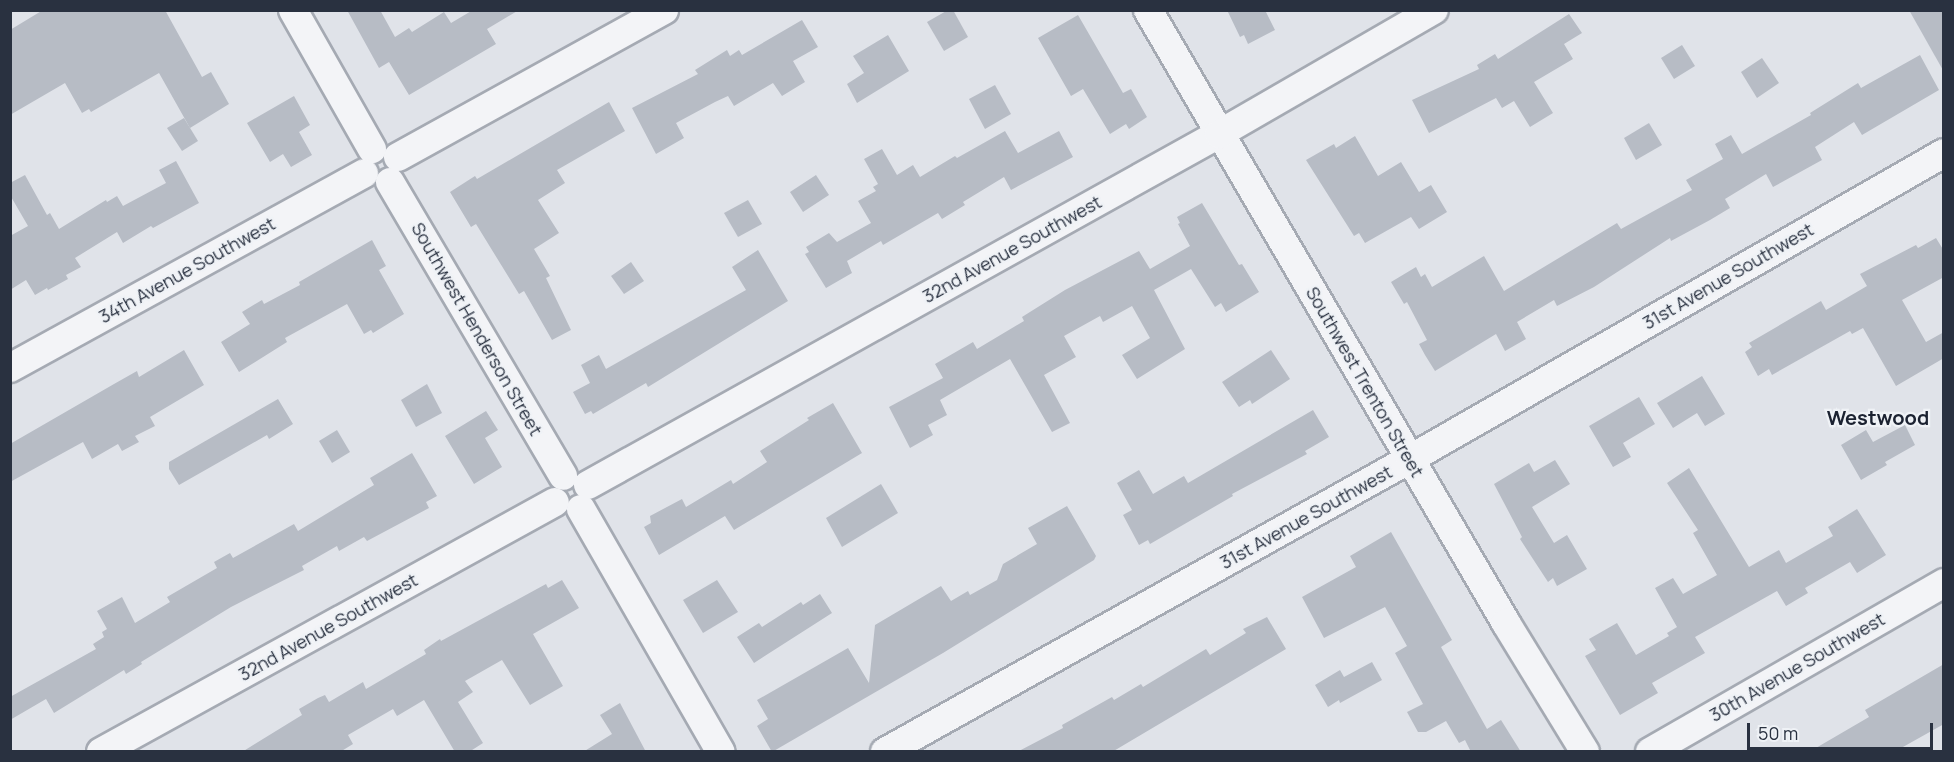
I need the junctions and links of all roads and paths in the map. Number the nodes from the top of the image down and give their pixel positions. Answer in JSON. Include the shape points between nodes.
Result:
{"nodes":[{"id":1,"x":293,"y":10,"type":"edge"},
{"id":2,"x":664,"y":10,"type":"edge"},
{"id":3,"x":1148,"y":10,"type":"edge"},
{"id":4,"x":1434,"y":10,"type":"edge"},
{"id":5,"x":1220,"y":134,"type":"junction"},
{"id":6,"x":1944,"y":153,"type":"edge"},
{"id":7,"x":381,"y":165,"type":"junction"},
{"id":8,"x":10,"y":368,"type":"edge"},
{"id":9,"x":1410,"y":459,"type":"junction"},
{"id":10,"x":572,"y":493,"type":"junction"},
{"id":11,"x":1944,"y":583,"type":"edge"},
{"id":12,"x":101,"y":752,"type":"edge"},
{"id":13,"x":721,"y":752,"type":"edge"},
{"id":14,"x":885,"y":752,"type":"edge"},
{"id":15,"x":1585,"y":752,"type":"edge"},
{"id":16,"x":1650,"y":752,"type":"edge"}],
"edges":[{"from":1,"to":7,"type":"street","name":"Southwest Henderson Street"},
{"from":2,"to":7,"type":"street","name":"34th Avenue Southwest"},
{"from":3,"to":5,"type":"street","name":"Southwest Trenton Street"},
{"from":4,"to":5,"type":"street","name":"32nd Avenue Southwest"},
{"from":5,"to":9,"type":"street","name":"Southwest Trenton Street"},
{"from":5,"to":10,"type":"street","name":"32nd Avenue Southwest"},
{"from":6,"to":9,"type":"street","name":"31st Avenue Southwest"},
{"from":7,"to":8,"type":"street","name":"34th Avenue Southwest"},
{"from":7,"to":10,"type":"street","name":"Southwest Henderson Street"},
{"from":9,"to":14,"type":"street","name":"31st Avenue Southwest"},
{"from":9,"to":15,"type":"street","name":"Southwest Trenton Street"},
{"from":10,"to":12,"type":"street","name":"32nd Avenue Southwest"},
{"from":10,"to":13,"type":"street","name":"Southwest Henderson Street"},
{"from":11,"to":16,"type":"street","name":"30th Avenue Southwest"}]}
